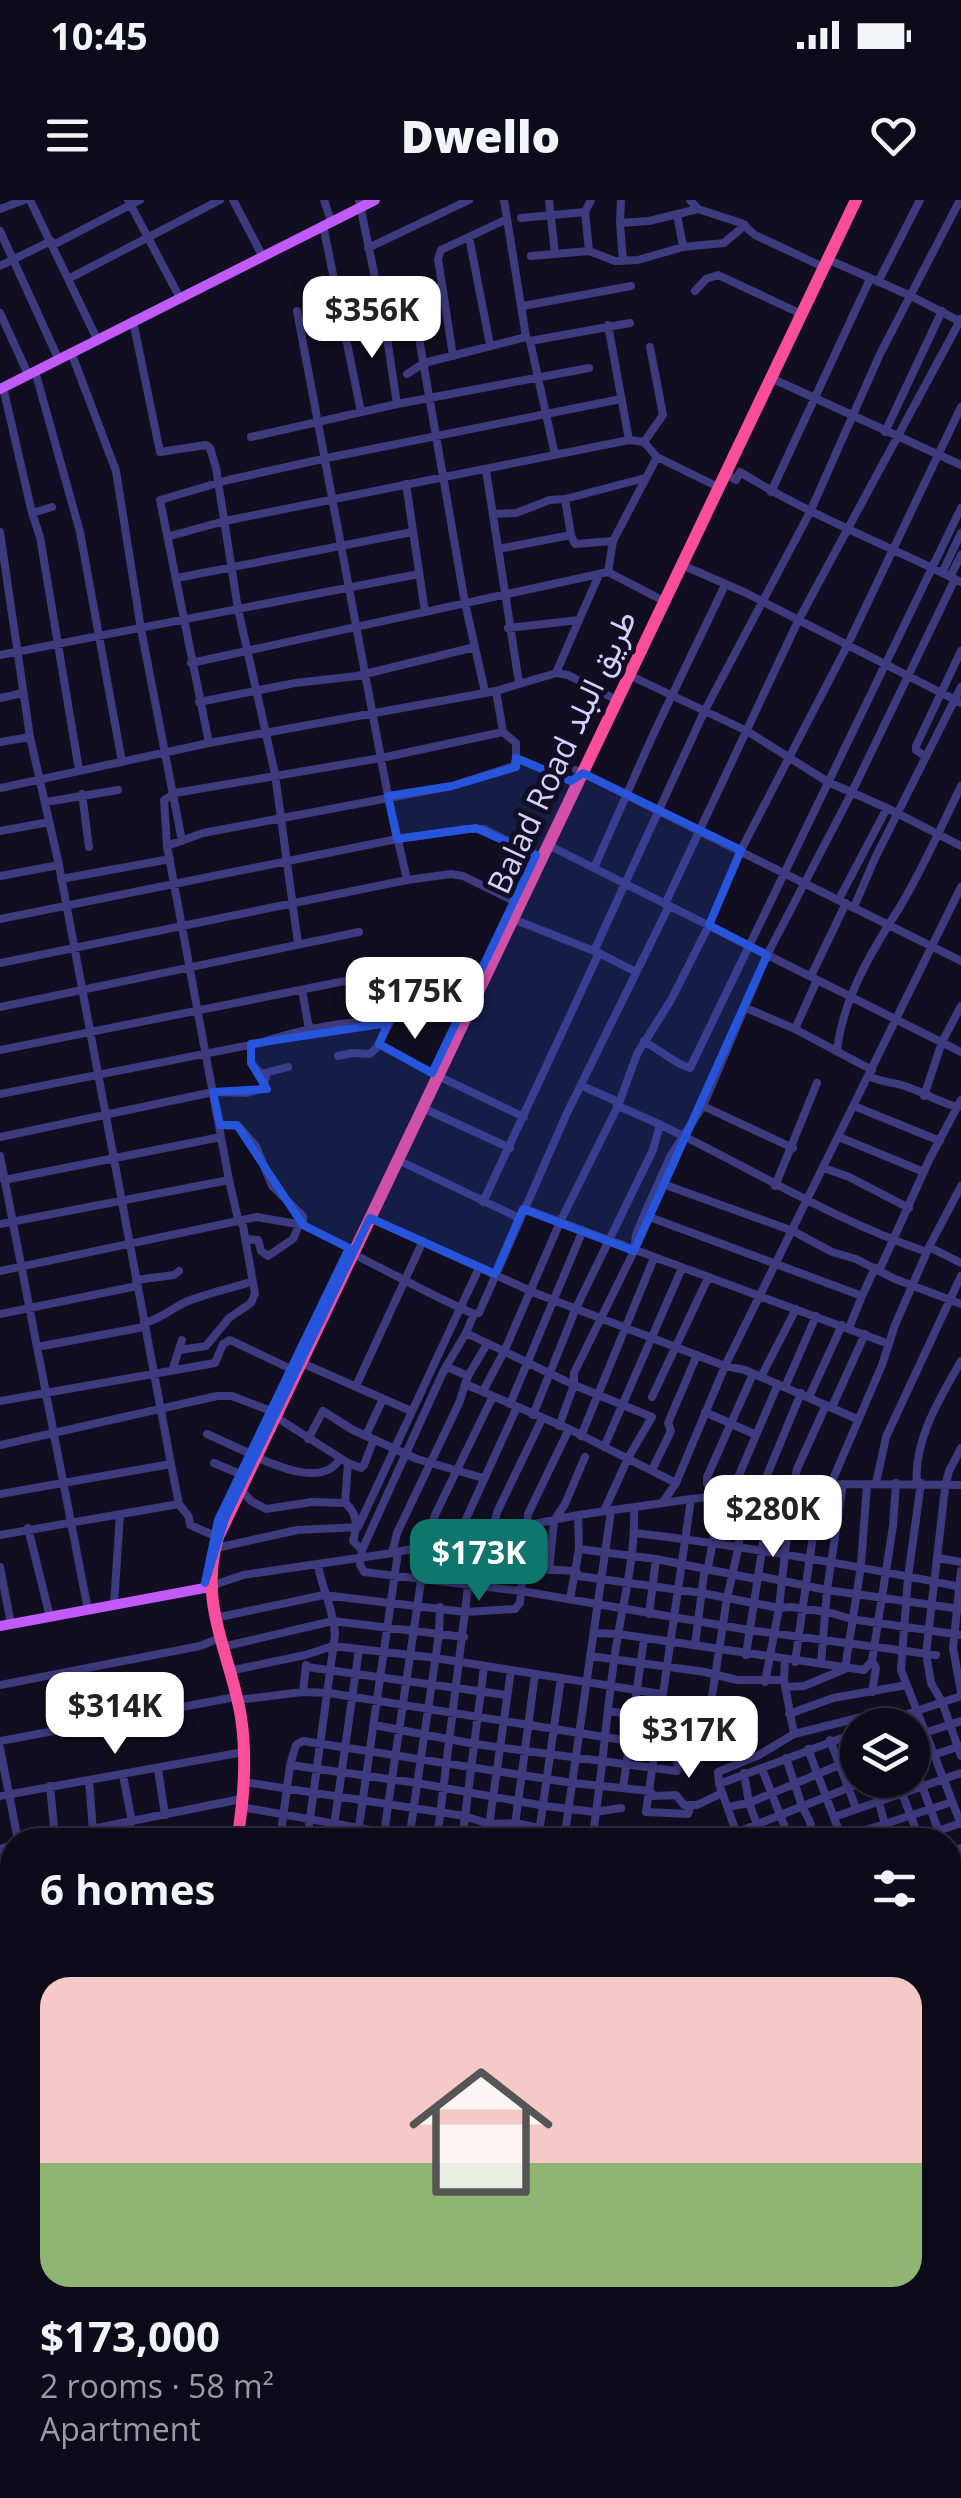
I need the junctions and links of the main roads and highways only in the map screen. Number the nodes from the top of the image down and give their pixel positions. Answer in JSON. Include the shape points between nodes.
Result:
{"nodes":[{"id":1,"x":375,"y":200,"type":"edge"},
{"id":2,"x":848,"y":200,"type":"edge"},
{"id":3,"x":856,"y":200,"type":"edge"},
{"id":4,"x":360,"y":204,"type":"edge"},
{"id":5,"x":822,"y":262,"type":"junction"},
{"id":6,"x":1,"y":388,"type":"edge"},
{"id":7,"x":577,"y":775,"type":"junction"},
{"id":8,"x":435,"y":1074,"type":"junction"},
{"id":9,"x":351,"y":1251,"type":"junction"},
{"id":10,"x":209,"y":1584,"type":"junction"},
{"id":11,"x":5,"y":1622,"type":"edge"},
{"id":12,"x":218,"y":1643,"type":"junction"},
{"id":13,"x":233,"y":1699,"type":"junction"},
{"id":14,"x":239,"y":1804,"type":"junction"},
{"id":15,"x":236,"y":1828,"type":"edge"}],
"edges":[{"from":1,"to":4,"type":"main road"},
{"from":2,"to":5,"type":"highway","name":"Balad Road طريق البلد"},
{"from":3,"to":5,"type":"highway","name":"Balad Road طريق البلد"},
{"from":4,"to":6,"type":"main road"},
{"from":5,"to":7,"type":"highway","name":"Balad Road طريق البلد"},
{"from":5,"to":7,"type":"highway","name":"Balad Road طريق البلد"},
{"from":7,"to":8,"type":"highway","name":"Balad Road طريق البلد"},
{"from":7,"to":8,"type":"highway","name":"Balad Road طريق البلد"},
{"from":8,"to":9,"type":"highway","name":"Balad Road طريق البلد"},
{"from":8,"to":9,"type":"highway","name":"Balad Road طريق البلد"},
{"from":9,"to":10,"type":"highway","name":"Balad Road طريق البلد","via":[[240,1481],[214,1542]]},
{"from":10,"to":11,"type":"main road"},
{"from":10,"to":12,"type":"highway","name":"Balad Road طريق البلد"},
{"from":10,"to":12,"type":"highway","name":"Balad Road طريق البلد"},
{"from":12,"to":13,"type":"highway","name":"Balad Road طريق البلد"},
{"from":12,"to":13,"type":"highway","name":"Balad Road طريق البلد"},
{"from":13,"to":14,"type":"highway","name":"Balad Road طريق البلد"},
{"from":13,"to":14,"type":"highway","name":"Balad Road طريق البلد","via":[[243,1740]]},
{"from":14,"to":15,"type":"highway","name":"Balad Road طريق البلد"}]}
